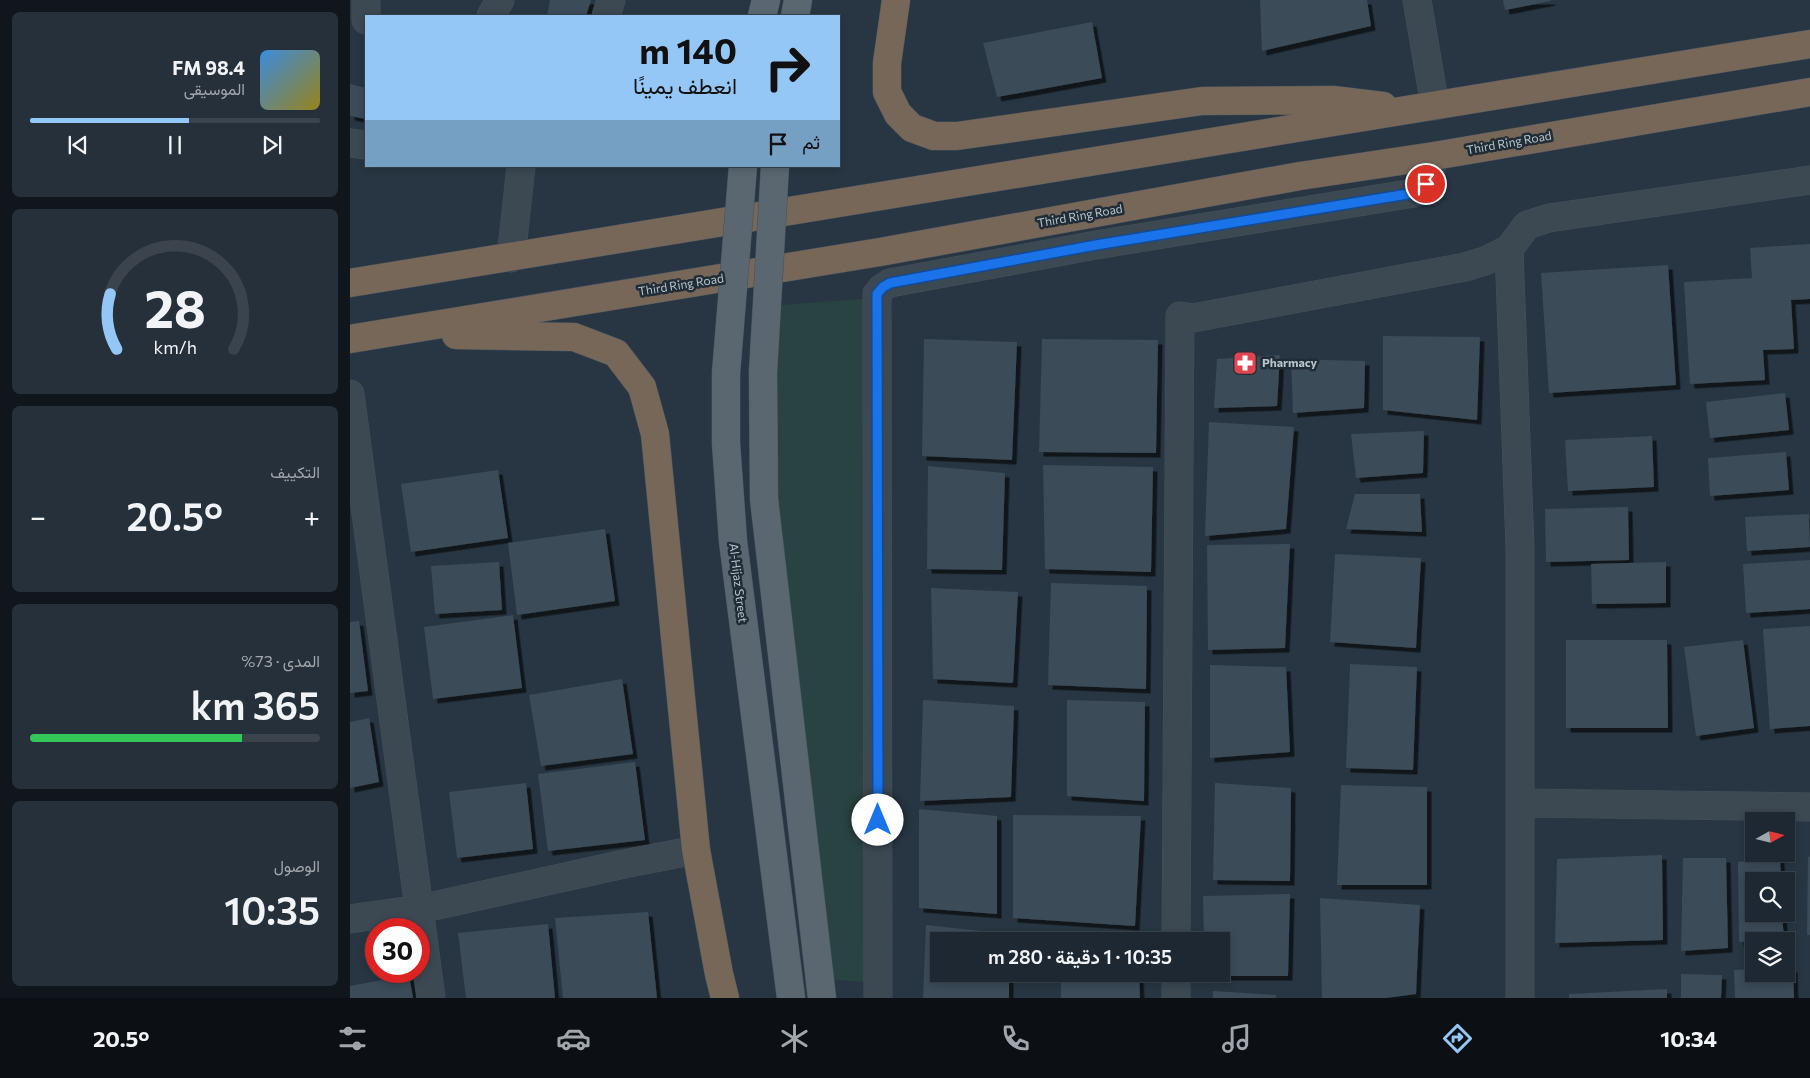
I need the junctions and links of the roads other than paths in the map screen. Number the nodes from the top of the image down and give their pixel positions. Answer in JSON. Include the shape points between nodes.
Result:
{"nodes":[{"id":1,"x":366,"y":0,"type":"edge"},
{"id":2,"x":500,"y":0,"type":"edge"},
{"id":3,"x":611,"y":0,"type":"edge"},
{"id":4,"x":766,"y":0,"type":"edge"},
{"id":5,"x":798,"y":0,"type":"edge"},
{"id":6,"x":896,"y":0,"type":"edge"},
{"id":7,"x":1417,"y":0,"type":"edge"},
{"id":8,"x":366,"y":15,"type":"edge"},
{"id":9,"x":492,"y":15,"type":"edge"},
{"id":10,"x":606,"y":15,"type":"edge"},
{"id":11,"x":762,"y":15,"type":"edge"},
{"id":12,"x":795,"y":15,"type":"edge"},
{"id":13,"x":1810,"y":44,"type":"edge"},
{"id":14,"x":1810,"y":92,"type":"edge"},
{"id":15,"x":1435,"y":106,"type":"junction"},
{"id":16,"x":1406,"y":110,"type":"junction"},
{"id":17,"x":350,"y":143,"type":"edge"},
{"id":18,"x":365,"y":145,"type":"edge"},
{"id":19,"x":1434,"y":156,"type":"junction"},
{"id":20,"x":521,"y":167,"type":"edge"},
{"id":21,"x":742,"y":167,"type":"edge"},
{"id":22,"x":774,"y":167,"type":"edge"},
{"id":23,"x":1810,"y":180,"type":"edge"},
{"id":24,"x":1509,"y":249,"type":"junction"},
{"id":25,"x":511,"y":258,"type":"junction"},
{"id":26,"x":350,"y":283,"type":"edge"},
{"id":27,"x":386,"y":334,"type":"junction"},
{"id":28,"x":350,"y":339,"type":"edge"},
{"id":29,"x":350,"y":394,"type":"edge"},
{"id":30,"x":1520,"y":803,"type":"junction"},
{"id":31,"x":1810,"y":807,"type":"edge"},
{"id":32,"x":696,"y":850,"type":"junction"},
{"id":33,"x":420,"y":909,"type":"junction"},
{"id":34,"x":350,"y":919,"type":"edge"},
{"id":35,"x":1176,"y":932,"type":"edge"},
{"id":36,"x":1176,"y":982,"type":"edge"},
{"id":37,"x":431,"y":998,"type":"edge"},
{"id":38,"x":725,"y":998,"type":"edge"},
{"id":39,"x":791,"y":998,"type":"edge"},
{"id":40,"x":822,"y":998,"type":"edge"},
{"id":41,"x":878,"y":998,"type":"edge"},
{"id":42,"x":1176,"y":998,"type":"edge"},
{"id":43,"x":1520,"y":998,"type":"edge"}],
"edges":[{"from":1,"to":8,"type":"street"},
{"from":2,"to":9,"type":"street"},
{"from":3,"to":10,"type":"street"},
{"from":4,"to":11,"type":"main road"},
{"from":5,"to":12,"type":"main road"},
{"from":6,"to":16,"type":"highway","via":[[887,92],[898,114],[912,128],[934,136],[956,136],[1202,101],[1333,100]]},
{"from":7,"to":15,"type":"street"},
{"from":13,"to":15,"type":"highway"},
{"from":14,"to":19,"type":"highway","name":"Third Ring Road"},
{"from":15,"to":16,"type":"highway"},
{"from":16,"to":25,"type":"highway"},
{"from":17,"to":18,"type":"street"},
{"from":19,"to":27,"type":"highway","name":"Third Ring Road","via":[[1300,176],[880,252]]},
{"from":19,"to":41,"type":"street","via":[[1426,184],[1414,193],[1096,245],[890,283],[877,294]]},
{"from":20,"to":25,"type":"street"},
{"from":21,"to":39,"type":"main road","name":"Al-Hijaz Street","bridge":true,"via":[[726,374],[726,443],[733,541]]},
{"from":22,"to":40,"type":"main road","bridge":true,"via":[[763,372],[764,499]]},
{"from":23,"to":24,"type":"street","via":[[1544,219],[1527,225]]},
{"from":24,"to":30,"type":"street","via":[[1520,548]]},
{"from":24,"to":35,"type":"street","via":[[1484,261],[1439,273],[1193,318],[1180,316]]},
{"from":25,"to":26,"type":"highway"},
{"from":27,"to":28,"type":"highway","name":"Third Ring Road"},
{"from":27,"to":32,"type":"highway","via":[[574,337],[616,353],[642,387],[655,434]]},
{"from":29,"to":33,"type":"street"},
{"from":30,"to":31,"type":"street"},
{"from":30,"to":43,"type":"street"},
{"from":32,"to":33,"type":"street"},
{"from":32,"to":38,"type":"highway"},
{"from":33,"to":34,"type":"street"},
{"from":33,"to":37,"type":"street"},
{"from":36,"to":42,"type":"street"}]}
